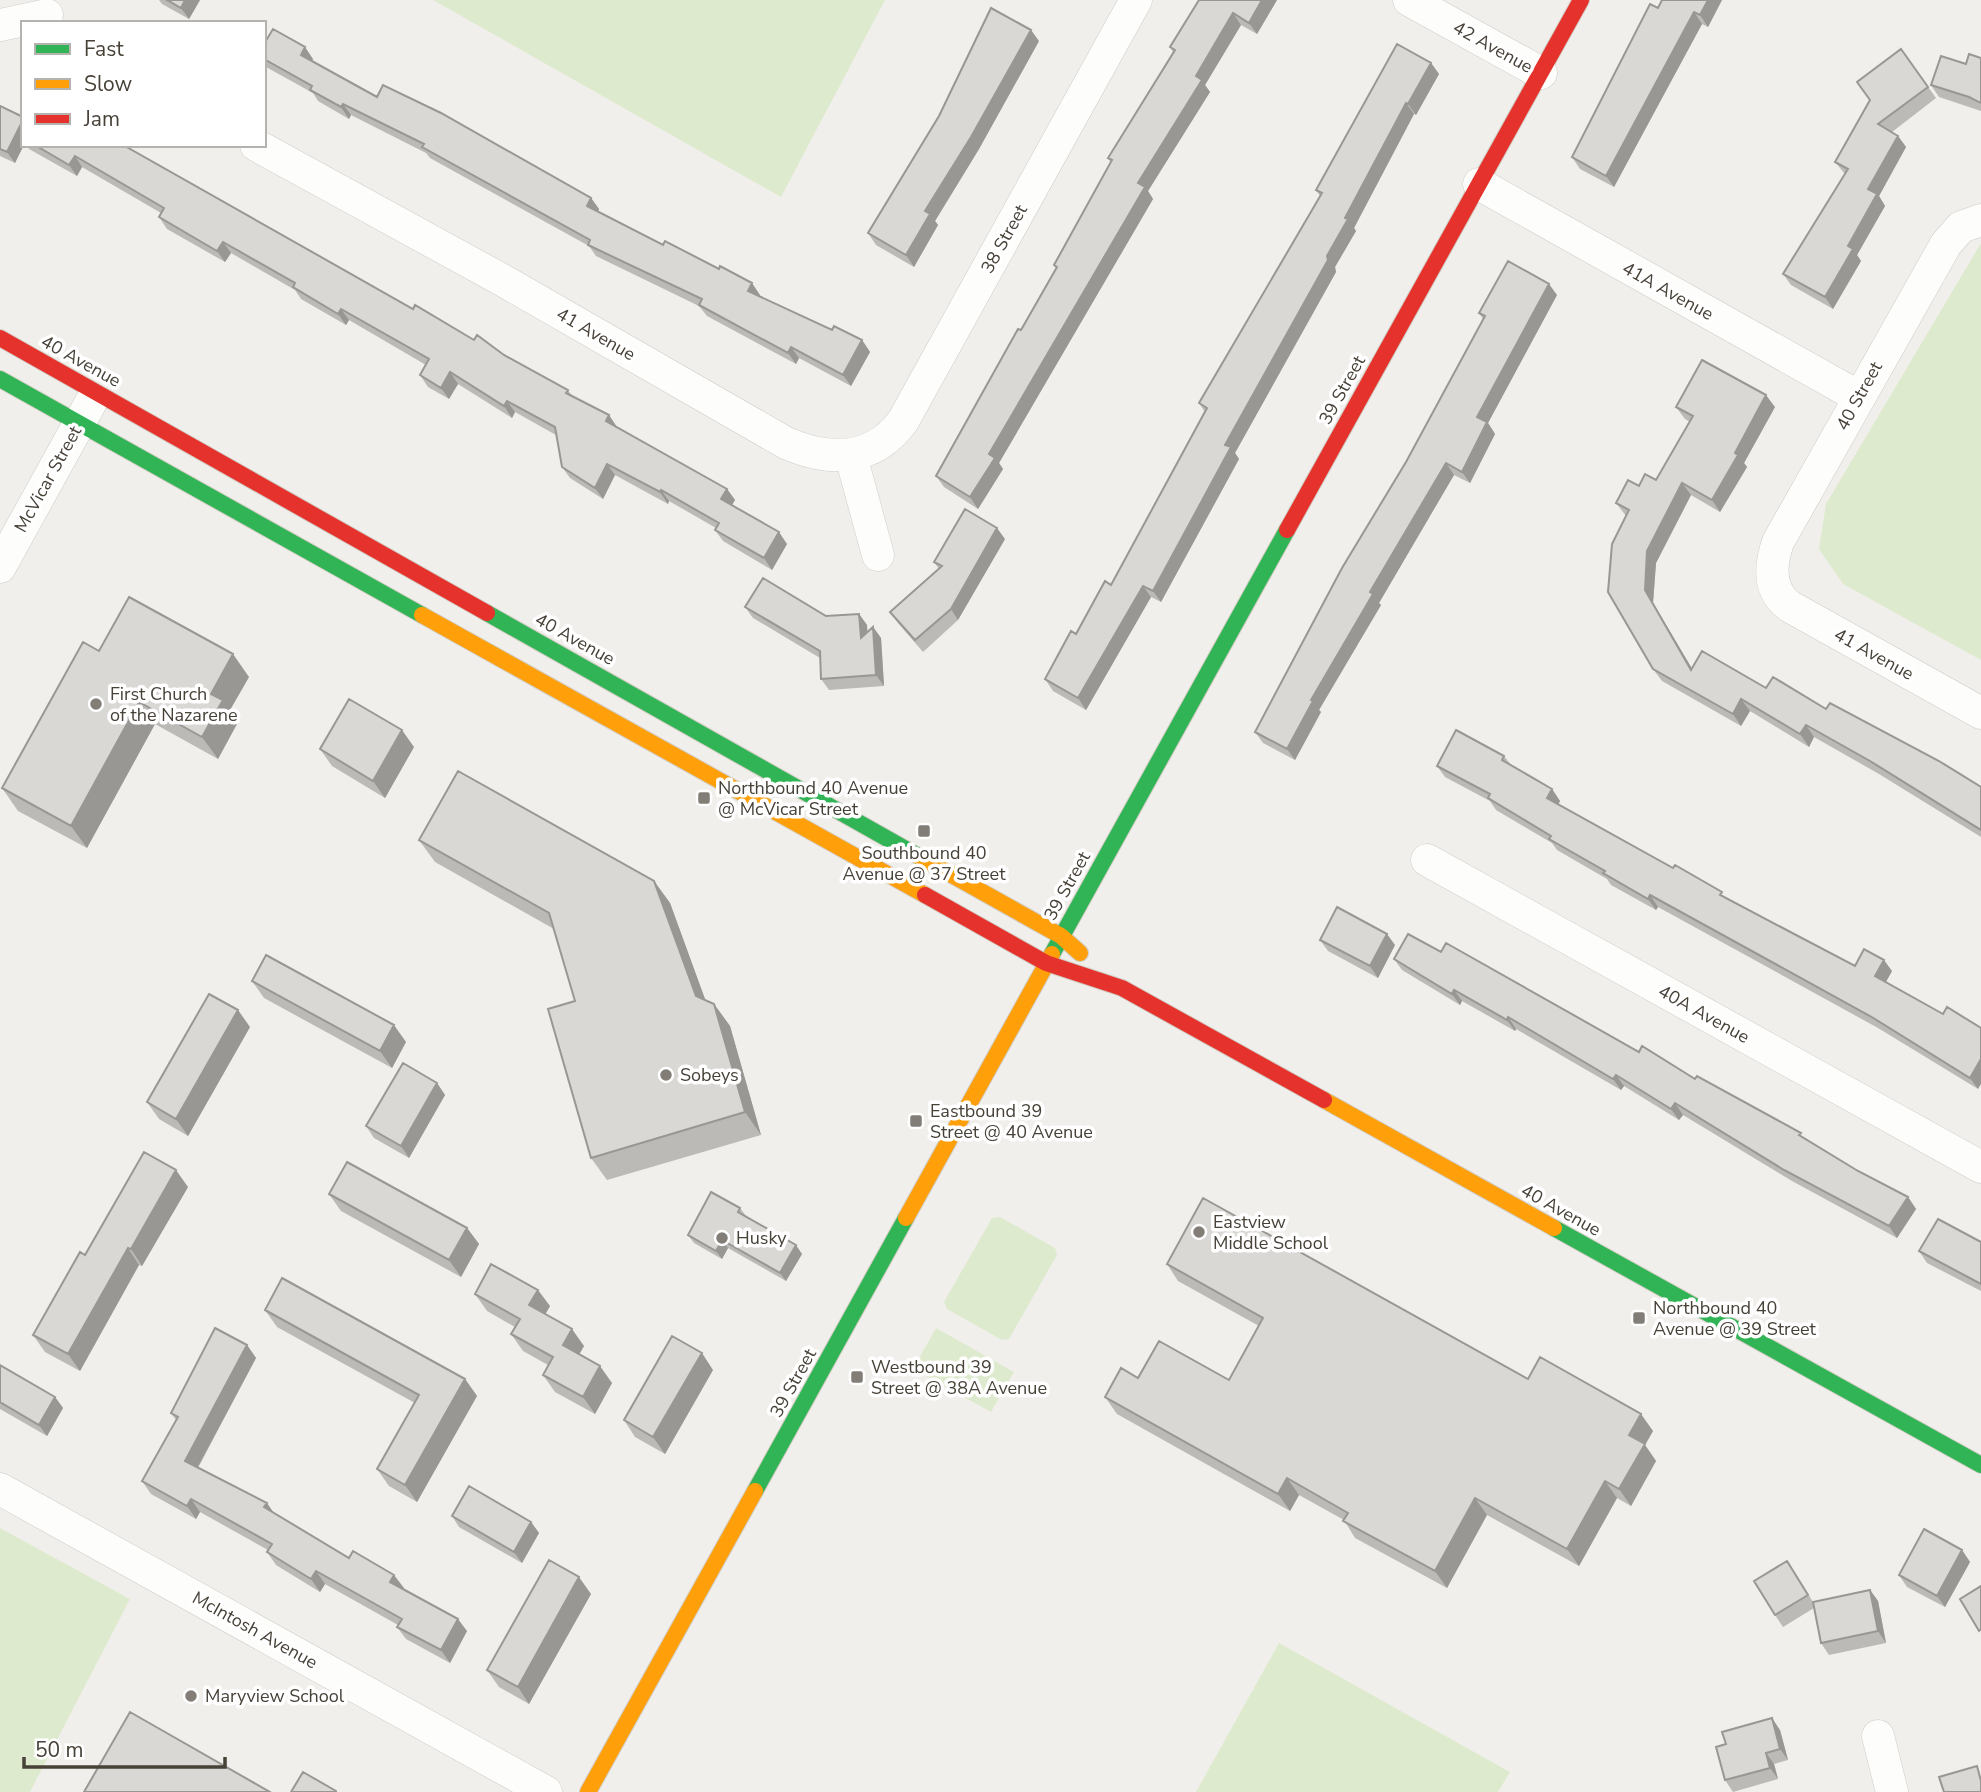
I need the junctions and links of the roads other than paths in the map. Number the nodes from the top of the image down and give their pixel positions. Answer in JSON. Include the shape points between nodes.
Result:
{"nodes":[{"id":1,"x":1136,"y":0,"type":"edge"},
{"id":2,"x":1409,"y":0,"type":"edge"},
{"id":3,"x":1581,"y":0,"type":"edge"},
{"id":4,"x":47,"y":12,"type":"edge"},
{"id":5,"x":0,"y":25,"type":"edge"},
{"id":6,"x":1541,"y":73,"type":"junction"},
{"id":7,"x":260,"y":147,"type":"edge"},
{"id":8,"x":1479,"y":184,"type":"junction"},
{"id":9,"x":1977,"y":220,"type":"edge"},
{"id":10,"x":0,"y":338,"type":"edge"},
{"id":11,"x":0,"y":379,"type":"edge"},
{"id":12,"x":97,"y":392,"type":"junction"},
{"id":13,"x":1859,"y":397,"type":"junction"},
{"id":14,"x":79,"y":423,"type":"junction"},
{"id":15,"x":851,"y":456,"type":"junction"},
{"id":16,"x":878,"y":555,"type":"dead end"},
{"id":17,"x":0,"y":567,"type":"edge"},
{"id":18,"x":1774,"y":587,"type":"joint"},
{"id":19,"x":1981,"y":713,"type":"edge"},
{"id":20,"x":1426,"y":860,"type":"dead end"},
{"id":21,"x":1061,"y":936,"type":"junction"},
{"id":22,"x":1046,"y":963,"type":"junction"},
{"id":23,"x":1122,"y":988,"type":"junction"},
{"id":24,"x":1981,"y":1167,"type":"edge"},
{"id":25,"x":1981,"y":1465,"type":"edge"},
{"id":26,"x":0,"y":1489,"type":"edge"},
{"id":27,"x":1878,"y":1736,"type":"dead end"},
{"id":28,"x":546,"y":1792,"type":"edge"},
{"id":29,"x":588,"y":1792,"type":"edge"},
{"id":30,"x":1892,"y":1792,"type":"edge"}],
"edges":[{"from":1,"to":15,"type":"street","name":"38 Street","via":[[903,421],[877,447]]},
{"from":2,"to":6,"type":"street","name":"42 Avenue"},
{"from":3,"to":6,"type":"main road","name":"39 Street"},
{"from":4,"to":5,"type":"street"},
{"from":6,"to":8,"type":"main road","name":"39 Street"},
{"from":7,"to":15,"type":"street","name":"41 Avenue","via":[[786,443],[816,454]]},
{"from":8,"to":13,"type":"street","name":"41A Avenue"},
{"from":8,"to":21,"type":"main road","name":"39 Street"},
{"from":9,"to":13,"type":"street","name":"40 Street","via":[[1951,234]]},
{"from":10,"to":12,"type":"main road","name":"40 Avenue"},
{"from":11,"to":14,"type":"main road","name":"40 Avenue"},
{"from":12,"to":14,"type":"street","name":"McVicar Street"},
{"from":12,"to":21,"type":"main road","name":"40 Avenue"},
{"from":13,"to":18,"type":"street","name":"40 Street","via":[[1778,542],[1772,559]]},
{"from":14,"to":17,"type":"street","name":"McVicar Street"},
{"from":14,"to":22,"type":"main road","name":"40 Avenue"},
{"from":15,"to":16,"type":"street"},
{"from":18,"to":19,"type":"street","name":"41 Avenue","via":[[1779,599],[1802,615]]},
{"from":20,"to":24,"type":"street","name":"40A Avenue"},
{"from":21,"to":22,"type":"main road","name":"39 Street"},
{"from":21,"to":23,"type":"main road","name":"40 Avenue"},
{"from":22,"to":23,"type":"main road","name":"40 Avenue"},
{"from":22,"to":29,"type":"main road","name":"39 Street"},
{"from":23,"to":25,"type":"main road","name":"40 Avenue"},
{"from":26,"to":28,"type":"street","name":"McIntosh Avenue"},
{"from":27,"to":30,"type":"street"}]}
